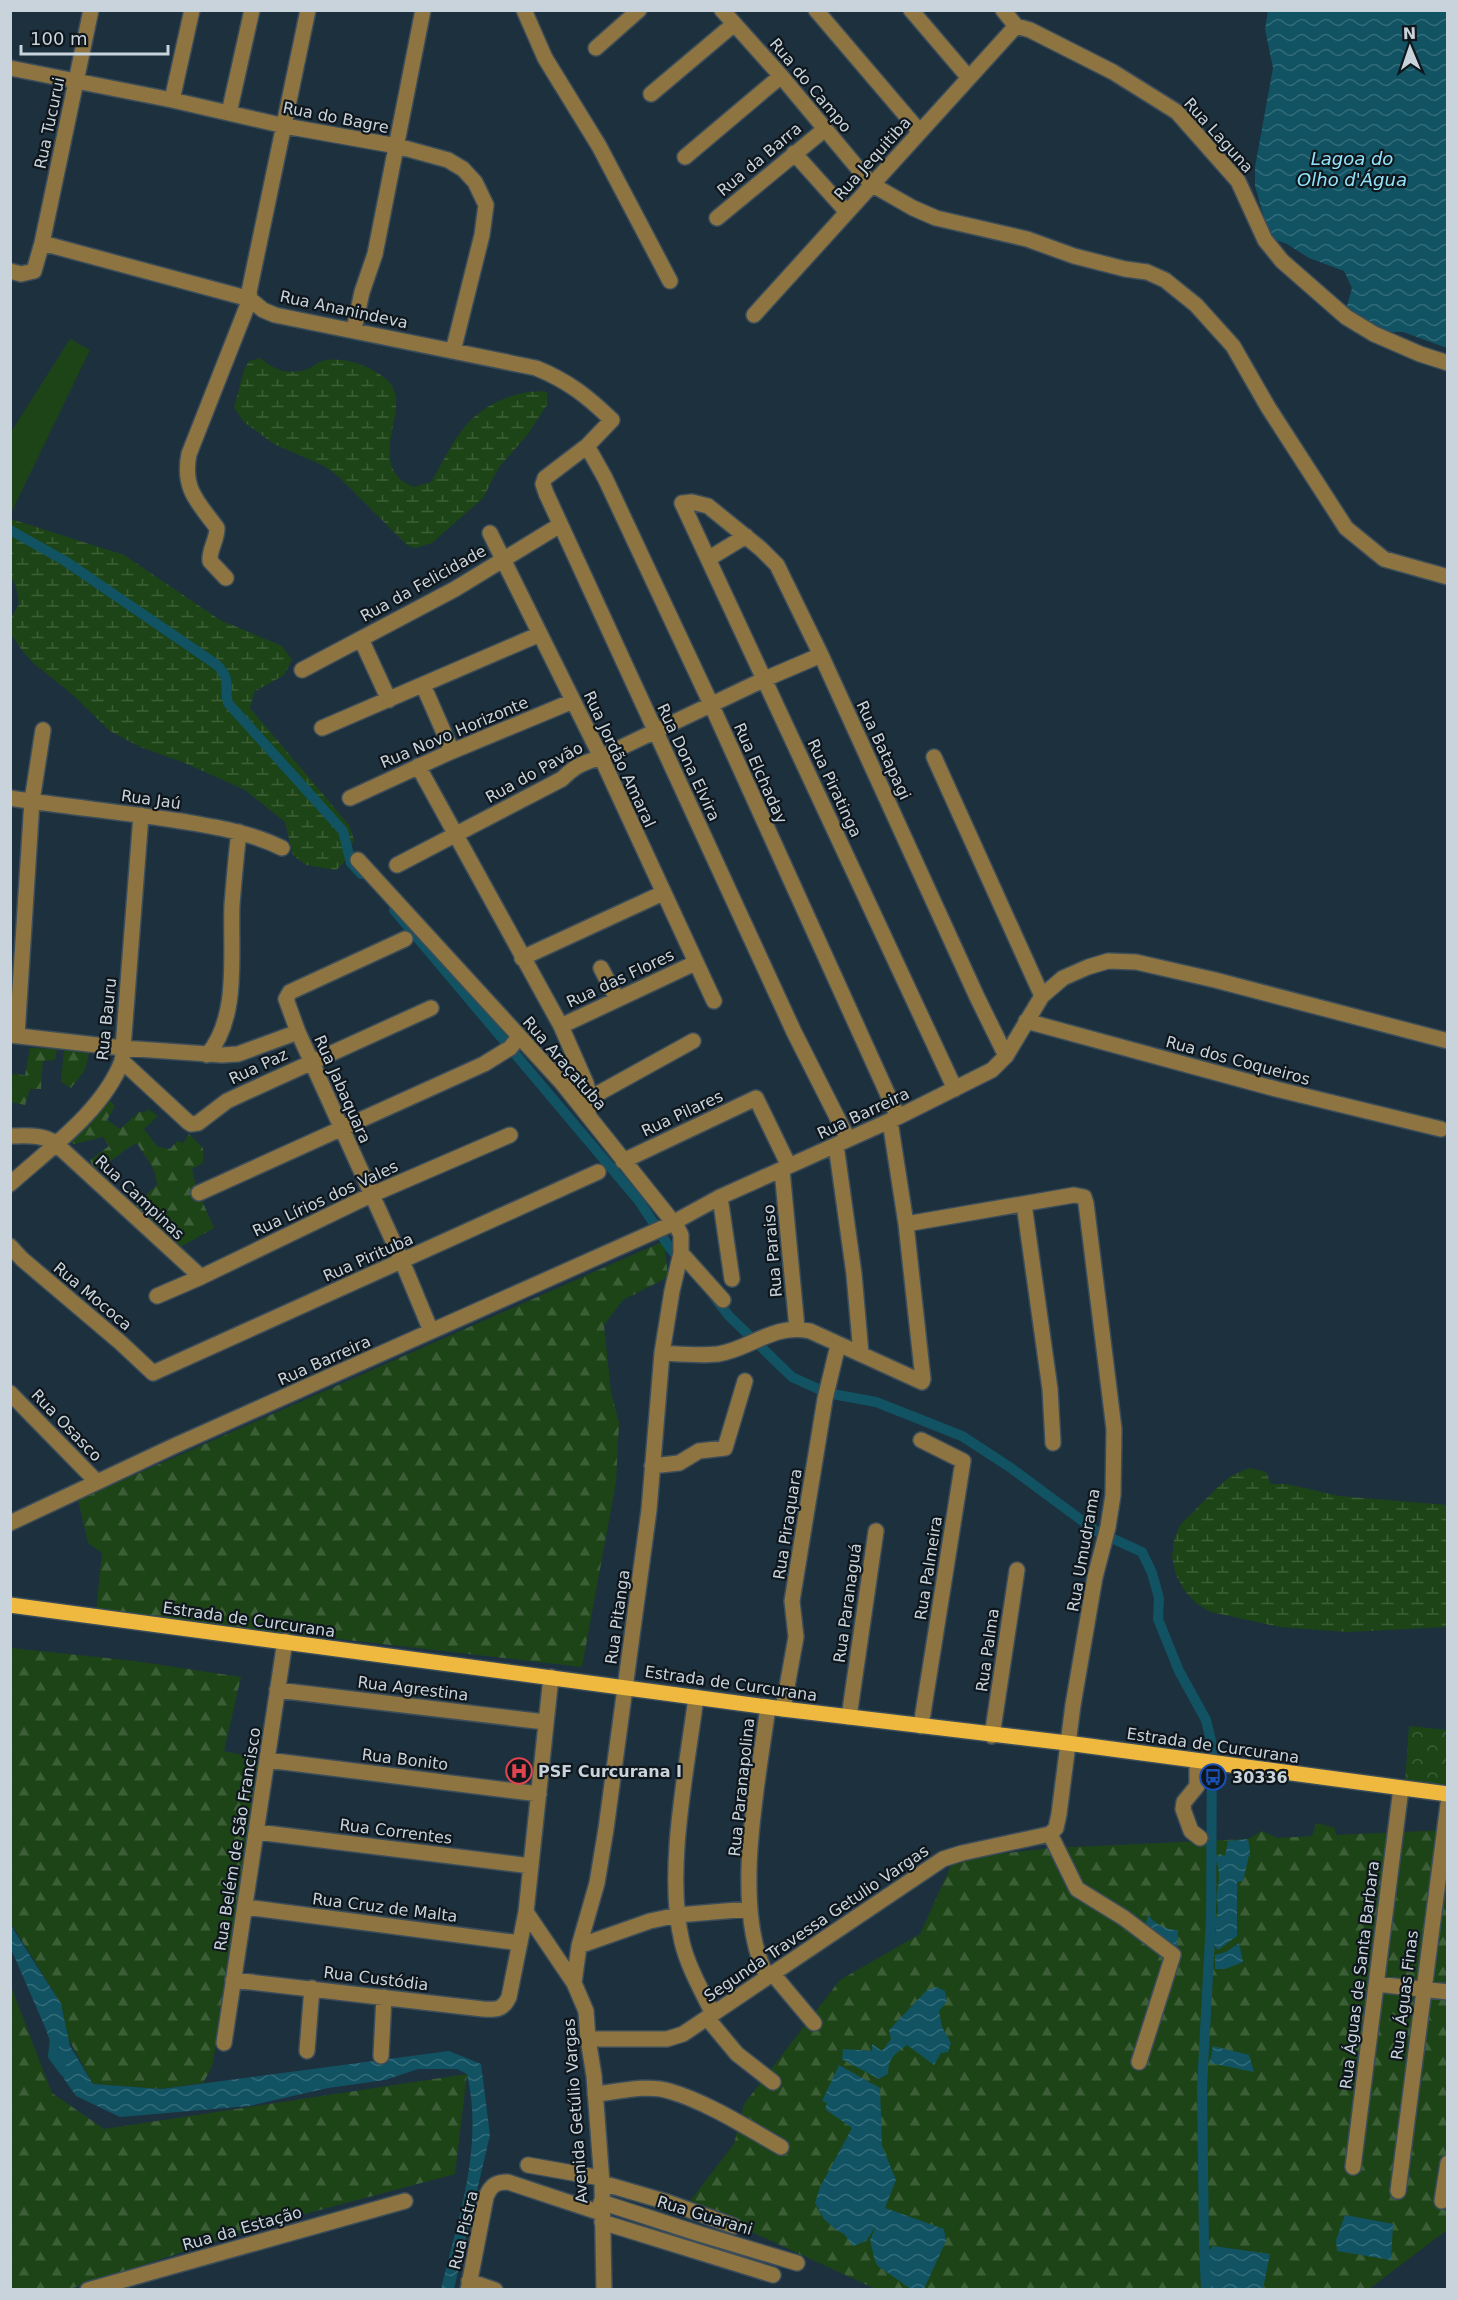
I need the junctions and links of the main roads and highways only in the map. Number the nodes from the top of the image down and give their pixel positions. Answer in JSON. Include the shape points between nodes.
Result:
{"nodes":[{"id":1,"x":10,"y":1605,"type":"edge"},
{"id":2,"x":1448,"y":1794,"type":"edge"}],
"edges":[{"from":1,"to":2,"type":"main road","name":"Estrada de Curcurana"}]}
